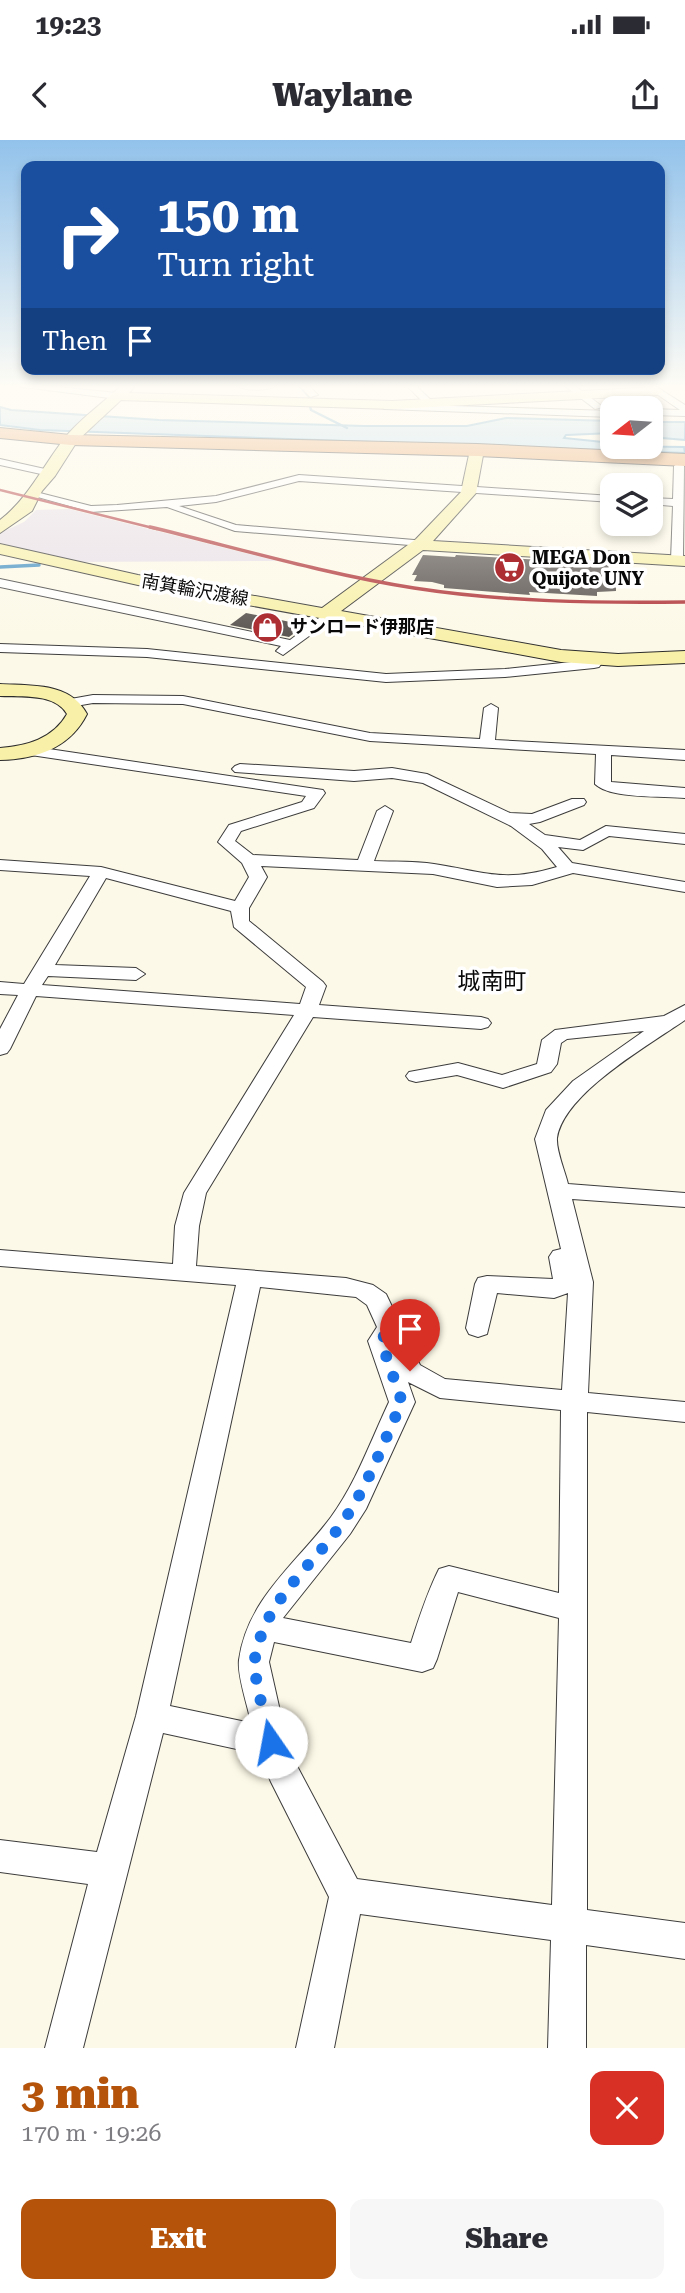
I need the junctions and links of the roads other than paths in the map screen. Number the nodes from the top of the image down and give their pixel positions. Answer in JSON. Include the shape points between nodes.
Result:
{"nodes":[{"id":1,"x":48,"y":475,"type":"edge"},
{"id":2,"x":472,"y":475,"type":"edge"},
{"id":3,"x":682,"y":475,"type":"edge"},
{"id":4,"x":469,"y":491,"type":"junction"},
{"id":5,"x":32,"y":494,"type":"junction"},
{"id":6,"x":600,"y":498,"type":"edge"},
{"id":7,"x":663,"y":502,"type":"edge"},
{"id":8,"x":681,"y":503,"type":"edge"},
{"id":9,"x":163,"y":504,"type":"junction"},
{"id":10,"x":0,"y":514,"type":"edge"},
{"id":11,"x":16,"y":518,"type":"junction"},
{"id":12,"x":0,"y":528,"type":"edge"},
{"id":13,"x":421,"y":544,"type":"junction"},
{"id":14,"x":0,"y":549,"type":"edge"},
{"id":15,"x":681,"y":561,"type":"edge"},
{"id":16,"x":0,"y":583,"type":"edge"},
{"id":17,"x":328,"y":614,"type":"junction"},
{"id":18,"x":292,"y":644,"type":"junction"},
{"id":19,"x":0,"y":648,"type":"edge"},
{"id":20,"x":685,"y":657,"type":"edge"},
{"id":21,"x":598,"y":659,"type":"junction"},
{"id":22,"x":265,"y":664,"type":"junction"},
{"id":23,"x":0,"y":690,"type":"edge"},
{"id":24,"x":71,"y":703,"type":"junction"},
{"id":25,"x":491,"y":708,"type":"dead end"},
{"id":26,"x":487,"y":744,"type":"junction"},
{"id":27,"x":604,"y":750,"type":"junction"},
{"id":28,"x":29,"y":751,"type":"junction"},
{"id":29,"x":0,"y":754,"type":"edge"},
{"id":30,"x":685,"y":755,"type":"edge"},
{"id":31,"x":129,"y":766,"type":"junction"},
{"id":32,"x":685,"y":793,"type":"edge"},
{"id":33,"x":578,"y":802,"type":"dead end"},
{"id":34,"x":385,"y":811,"type":"dead end"},
{"id":35,"x":508,"y":818,"type":"junction"},
{"id":36,"x":536,"y":838,"type":"junction"},
{"id":37,"x":685,"y":839,"type":"edge"},
{"id":38,"x":249,"y":860,"type":"junction"},
{"id":39,"x":0,"y":864,"type":"edge"},
{"id":40,"x":364,"y":866,"type":"junction"},
{"id":41,"x":573,"y":868,"type":"junction"},
{"id":42,"x":102,"y":872,"type":"junction"},
{"id":43,"x":685,"y":887,"type":"edge"},
{"id":44,"x":240,"y":908,"type":"junction"},
{"id":45,"x":42,"y":970,"type":"junction"},
{"id":46,"x":136,"y":974,"type":"dead end"},
{"id":47,"x":0,"y":988,"type":"edge"},
{"id":48,"x":30,"y":990,"type":"junction"},
{"id":49,"x":308,"y":1009,"type":"junction"},
{"id":50,"x":678,"y":1016,"type":"edge"},
{"id":51,"x":481,"y":1023,"type":"dead end"},
{"id":52,"x":0,"y":1049,"type":"edge"},
{"id":53,"x":416,"y":1076,"type":"dead end"},
{"id":54,"x":685,"y":1200,"type":"edge"},
{"id":55,"x":560,"y":1202,"type":"junction"},
{"id":56,"x":0,"y":1258,"type":"edge"},
{"id":57,"x":184,"y":1273,"type":"junction"},
{"id":58,"x":250,"y":1278,"type":"junction"},
{"id":59,"x":390,"y":1326,"type":"junction"},
{"id":60,"x":478,"y":1328,"type":"dead end"},
{"id":61,"x":574,"y":1401,"type":"junction"},
{"id":62,"x":685,"y":1412,"type":"edge"},
{"id":63,"x":574,"y":1609,"type":"junction"},
{"id":64,"x":263,"y":1627,"type":"junction"},
{"id":65,"x":152,"y":1716,"type":"junction"},
{"id":66,"x":271,"y":1742,"type":"junction"},
{"id":67,"x":0,"y":1856,"type":"edge"},
{"id":68,"x":109,"y":1870,"type":"junction"},
{"id":69,"x":347,"y":1895,"type":"junction"},
{"id":70,"x":569,"y":1924,"type":"junction"},
{"id":71,"x":685,"y":1941,"type":"edge"},
{"id":72,"x":64,"y":2048,"type":"edge"},
{"id":73,"x":315,"y":2048,"type":"edge"},
{"id":74,"x":567,"y":2048,"type":"edge"}],
"edges":[{"from":1,"to":5,"type":"street"},
{"from":2,"to":4,"type":"street"},
{"from":3,"to":8,"type":"street"},
{"from":4,"to":6,"type":"street"},
{"from":4,"to":9,"type":"street","via":[[299,478],[216,499]]},
{"from":4,"to":13,"type":"street"},
{"from":5,"to":9,"type":"street","via":[[91,509]]},
{"from":5,"to":11,"type":"street"},
{"from":7,"to":8,"type":"street"},
{"from":8,"to":15,"type":"street"},
{"from":9,"to":13,"type":"street","via":[[235,528]]},
{"from":10,"to":11,"type":"street"},
{"from":11,"to":12,"type":"street"},
{"from":13,"to":15,"type":"street"},
{"from":13,"to":17,"type":"street"},
{"from":14,"to":17,"type":"street","name":"南箕輪沢渡線","via":[[138,580]]},
{"from":16,"to":18,"type":"street"},
{"from":17,"to":18,"type":"street"},
{"from":17,"to":21,"type":"street","name":"南箕輪沢渡線"},
{"from":18,"to":22,"type":"street"},
{"from":19,"to":22,"type":"street","via":[[148,653]]},
{"from":20,"to":21,"type":"street","name":"南箕輪沢渡線"},
{"from":21,"to":22,"type":"street","via":[[594,664],[554,669],[417,678],[356,676]]},
{"from":23,"to":24,"type":"street","via":[[46,694]]},
{"from":24,"to":26,"type":"street","via":[[183,700],[370,737]]},
{"from":24,"to":28,"type":"street","via":[[77,714],[74,721],[50,743]]},
{"from":25,"to":26,"type":"street"},
{"from":26,"to":27,"type":"street"},
{"from":27,"to":30,"type":"street"},
{"from":27,"to":32,"type":"street","via":[[603,784]]},
{"from":28,"to":29,"type":"street"},
{"from":28,"to":31,"type":"street"},
{"from":31,"to":35,"type":"street","via":[[354,776],[392,773],[427,779]]},
{"from":31,"to":38,"type":"street","via":[[317,793],[308,805],[235,828],[226,842]]},
{"from":33,"to":35,"type":"street","via":[[534,819]]},
{"from":34,"to":40,"type":"street"},
{"from":35,"to":36,"type":"street"},
{"from":36,"to":37,"type":"street","via":[[583,845],[606,831]]},
{"from":36,"to":41,"type":"street","via":[[566,867]]},
{"from":38,"to":40,"type":"street"},
{"from":38,"to":44,"type":"street","via":[[258,877]]},
{"from":39,"to":42,"type":"street"},
{"from":40,"to":41,"type":"street","via":[[433,869],[496,882],[532,880]]},
{"from":41,"to":43,"type":"street"},
{"from":42,"to":44,"type":"street"},
{"from":42,"to":45,"type":"street"},
{"from":44,"to":49,"type":"street","via":[[240,923],[316,986]]},
{"from":45,"to":46,"type":"street"},
{"from":45,"to":48,"type":"street"},
{"from":47,"to":48,"type":"street"},
{"from":48,"to":49,"type":"street"},
{"from":48,"to":52,"type":"street"},
{"from":49,"to":51,"type":"street"},
{"from":49,"to":57,"type":"street","via":[[195,1193]]},
{"from":50,"to":53,"type":"street","via":[[562,1034],[552,1040],[544,1068],[503,1082],[458,1069]]},
{"from":50,"to":55,"type":"street","via":[[580,1085],[557,1110],[546,1139]]},
{"from":54,"to":55,"type":"street"},
{"from":55,"to":60,"type":"street","via":[[553,1216],[566,1283],[554,1290],[487,1284]]},
{"from":55,"to":61,"type":"street","via":[[581,1282]]},
{"from":56,"to":57,"type":"street"},
{"from":57,"to":58,"type":"street"},
{"from":58,"to":59,"type":"street","via":[[364,1291],[377,1300]]},
{"from":58,"to":65,"type":"street"},
{"from":59,"to":61,"type":"street","via":[[410,1371],[433,1386]]},
{"from":59,"to":64,"type":"street","via":[[381,1341],[402,1402],[340,1527],[276,1602]]},
{"from":61,"to":62,"type":"street"},
{"from":61,"to":63,"type":"street"},
{"from":63,"to":64,"type":"street","via":[[449,1578],[422,1658]]},
{"from":63,"to":70,"type":"street"},
{"from":64,"to":66,"type":"street","via":[[254,1662]]},
{"from":65,"to":66,"type":"street"},
{"from":65,"to":68,"type":"street"},
{"from":66,"to":69,"type":"street"},
{"from":67,"to":68,"type":"street"},
{"from":68,"to":72,"type":"street"},
{"from":69,"to":70,"type":"street"},
{"from":69,"to":73,"type":"street"},
{"from":70,"to":71,"type":"street"},
{"from":70,"to":74,"type":"street"}]}
